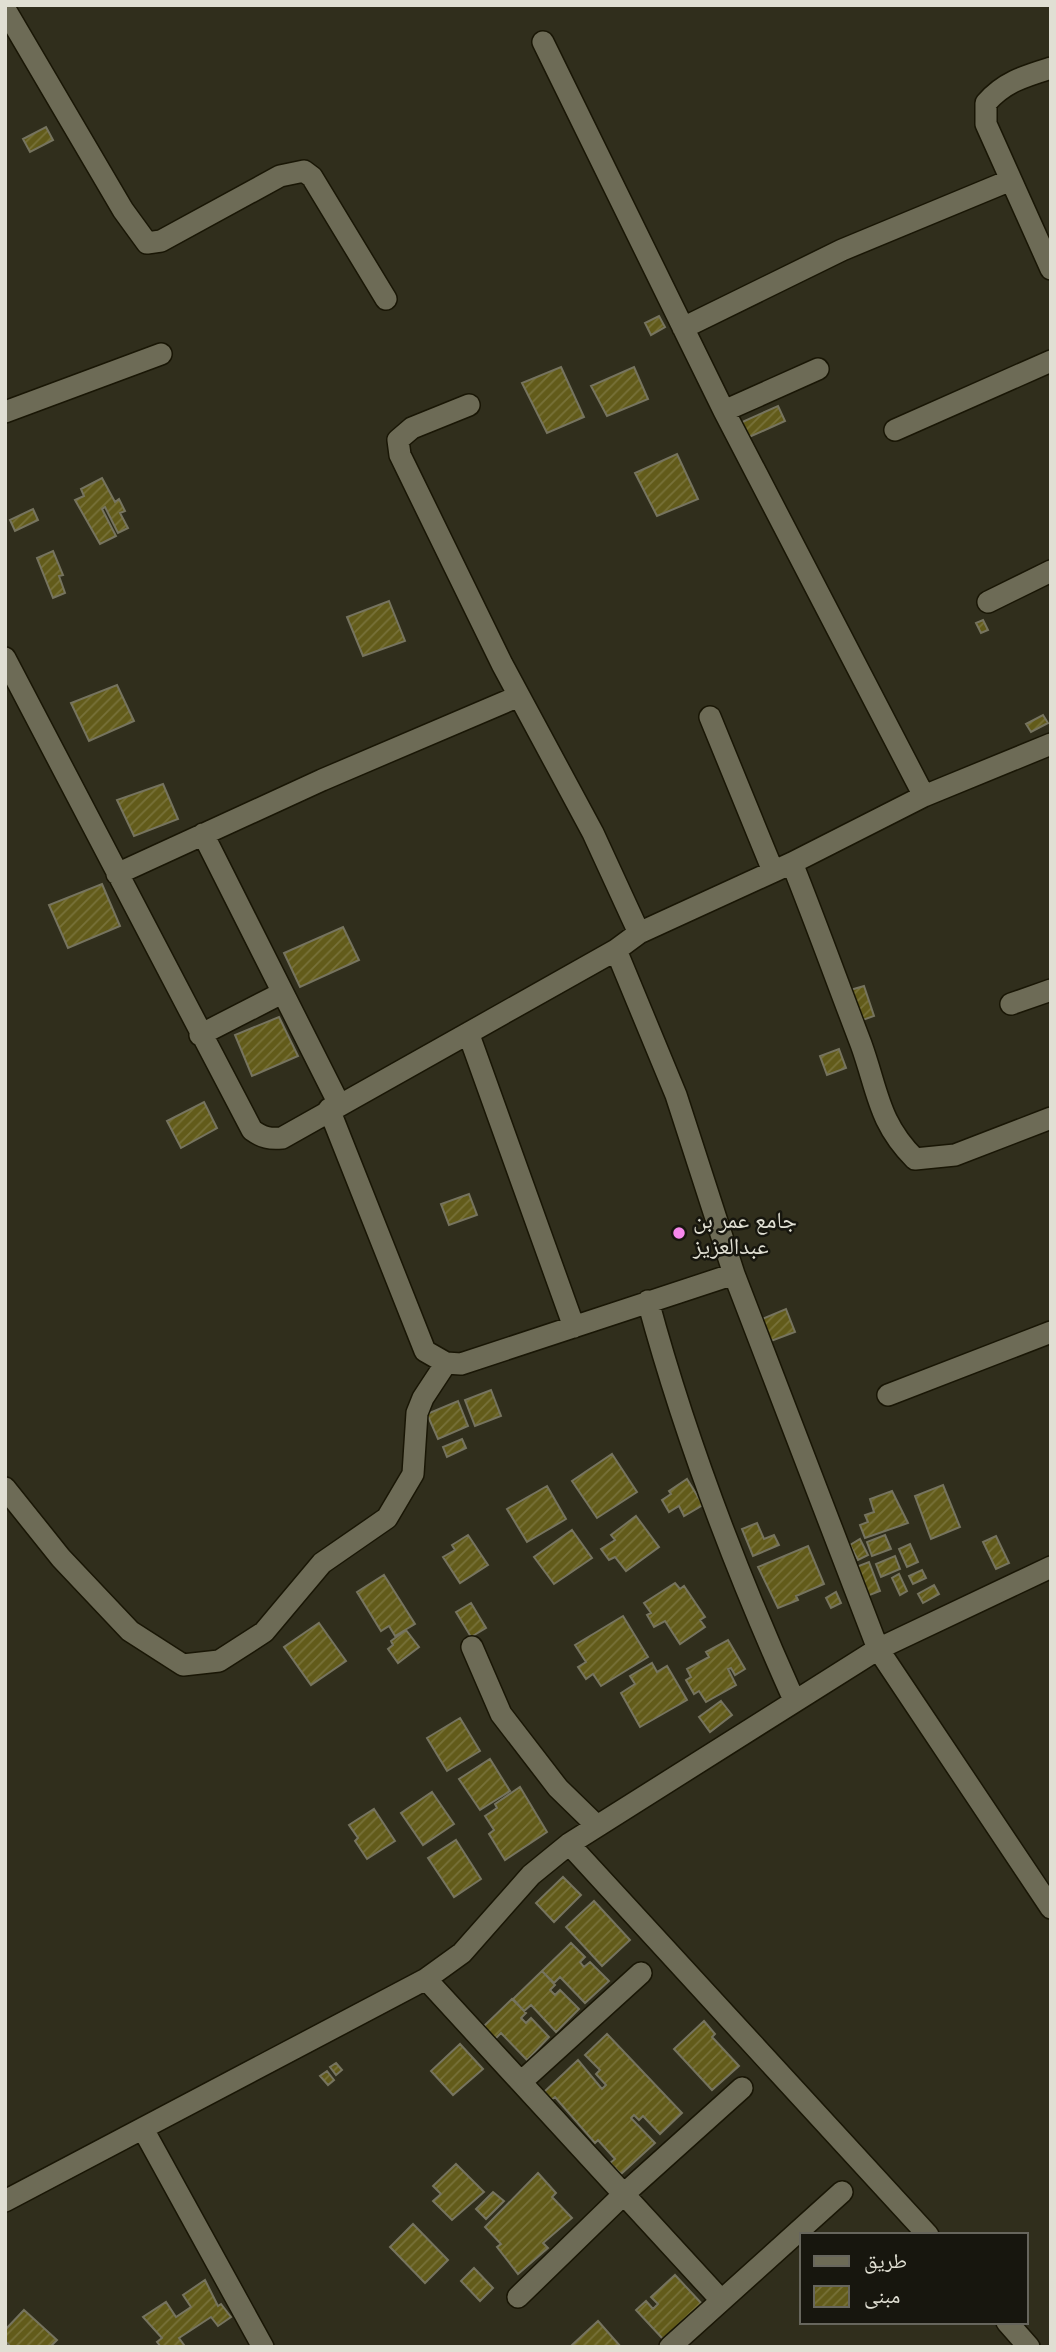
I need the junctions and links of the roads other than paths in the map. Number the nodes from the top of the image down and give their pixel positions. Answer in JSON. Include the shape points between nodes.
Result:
{"nodes":[{"id":1,"x":5,"y":9,"type":"edge"},
{"id":2,"x":544,"y":42,"type":"dead end"},
{"id":3,"x":1051,"y":68,"type":"edge"},
{"id":4,"x":1011,"y":180,"type":"junction"},
{"id":5,"x":1051,"y":269,"type":"edge"},
{"id":6,"x":386,"y":299,"type":"dead end"},
{"id":7,"x":682,"y":328,"type":"junction"},
{"id":8,"x":161,"y":354,"type":"dead end"},
{"id":9,"x":1051,"y":361,"type":"edge"},
{"id":10,"x":818,"y":369,"type":"dead end"},
{"id":11,"x":469,"y":405,"type":"dead end"},
{"id":12,"x":724,"y":411,"type":"junction"},
{"id":13,"x":5,"y":412,"type":"edge"},
{"id":14,"x":895,"y":430,"type":"dead end"},
{"id":15,"x":1051,"y":571,"type":"edge"},
{"id":16,"x":988,"y":602,"type":"dead end"},
{"id":17,"x":5,"y":658,"type":"edge"},
{"id":18,"x":519,"y":696,"type":"junction"},
{"id":19,"x":710,"y":717,"type":"dead end"},
{"id":20,"x":1051,"y":744,"type":"edge"},
{"id":21,"x":924,"y":796,"type":"junction"},
{"id":22,"x":203,"y":834,"type":"junction"},
{"id":23,"x":783,"y":867,"type":"junction"},
{"id":24,"x":117,"y":873,"type":"junction"},
{"id":25,"x":639,"y":933,"type":"junction"},
{"id":26,"x":616,"y":950,"type":"junction"},
{"id":27,"x":1051,"y":990,"type":"edge"},
{"id":28,"x":282,"y":993,"type":"junction"},
{"id":29,"x":1011,"y":1004,"type":"dead end"},
{"id":30,"x":201,"y":1035,"type":"junction"},
{"id":31,"x":469,"y":1035,"type":"junction"},
{"id":32,"x":334,"y":1106,"type":"junction"},
{"id":33,"x":1051,"y":1118,"type":"edge"},
{"id":34,"x":734,"y":1274,"type":"junction"},
{"id":35,"x":648,"y":1301,"type":"junction"},
{"id":36,"x":574,"y":1327,"type":"junction"},
{"id":37,"x":1051,"y":1332,"type":"edge"},
{"id":38,"x":446,"y":1363,"type":"junction"},
{"id":39,"x":888,"y":1395,"type":"dead end"},
{"id":40,"x":5,"y":1488,"type":"edge"},
{"id":41,"x":1050,"y":1569,"type":"edge"},
{"id":42,"x":472,"y":1647,"type":"dead end"},
{"id":43,"x":878,"y":1649,"type":"junction"},
{"id":44,"x":794,"y":1700,"type":"junction"},
{"id":45,"x":597,"y":1826,"type":"junction"},
{"id":46,"x":569,"y":1844,"type":"junction"},
{"id":47,"x":1051,"y":1908,"type":"edge"},
{"id":48,"x":641,"y":1973,"type":"dead end"},
{"id":49,"x":426,"y":1979,"type":"junction"},
{"id":50,"x":520,"y":2082,"type":"junction"},
{"id":51,"x":742,"y":2088,"type":"dead end"},
{"id":52,"x":143,"y":2129,"type":"junction"},
{"id":53,"x":842,"y":2192,"type":"dead end"},
{"id":54,"x":624,"y":2194,"type":"junction"},
{"id":55,"x":5,"y":2202,"type":"edge"},
{"id":56,"x":926,"y":2233,"type":"edge"},
{"id":57,"x":518,"y":2297,"type":"dead end"},
{"id":58,"x":721,"y":2300,"type":"junction"},
{"id":59,"x":1009,"y":2324,"type":"edge"},
{"id":60,"x":263,"y":2347,"type":"edge"},
{"id":61,"x":670,"y":2347,"type":"edge"},
{"id":62,"x":1029,"y":2347,"type":"edge"}],
"edges":[{"from":1,"to":6,"type":"street","via":[[147,243],[161,241],[280,176],[303,171],[312,177]]},
{"from":2,"to":7,"type":"street"},
{"from":3,"to":4,"type":"street","via":[[1015,79],[986,103],[986,124]]},
{"from":4,"to":5,"type":"street"},
{"from":4,"to":7,"type":"street","via":[[842,250]]},
{"from":7,"to":12,"type":"street"},
{"from":8,"to":13,"type":"street"},
{"from":9,"to":14,"type":"street"},
{"from":10,"to":12,"type":"street"},
{"from":11,"to":18,"type":"street","via":[[412,428],[398,440],[400,455]]},
{"from":12,"to":21,"type":"street"},
{"from":15,"to":16,"type":"street"},
{"from":17,"to":24,"type":"street"},
{"from":18,"to":22,"type":"street"},
{"from":18,"to":25,"type":"street","via":[[593,833]]},
{"from":19,"to":23,"type":"street"},
{"from":20,"to":21,"type":"street"},
{"from":21,"to":23,"type":"street"},
{"from":22,"to":24,"type":"street"},
{"from":22,"to":28,"type":"street"},
{"from":23,"to":25,"type":"street"},
{"from":23,"to":33,"type":"street","via":[[865,1054],[878,1105],[896,1140],[915,1159],[955,1155]]},
{"from":24,"to":30,"type":"street"},
{"from":25,"to":26,"type":"street"},
{"from":26,"to":31,"type":"street"},
{"from":26,"to":34,"type":"street","via":[[676,1095]]},
{"from":27,"to":29,"type":"street"},
{"from":28,"to":30,"type":"street"},
{"from":28,"to":32,"type":"street"},
{"from":30,"to":32,"type":"street","via":[[252,1130],[263,1138],[282,1138]]},
{"from":31,"to":32,"type":"street"},
{"from":31,"to":36,"type":"street"},
{"from":32,"to":38,"type":"street","via":[[425,1351]]},
{"from":34,"to":35,"type":"street"},
{"from":34,"to":43,"type":"street"},
{"from":35,"to":36,"type":"street"},
{"from":35,"to":44,"type":"street","via":[[698,1461],[752,1606]]},
{"from":36,"to":38,"type":"street","via":[[504,1352],[461,1364]]},
{"from":37,"to":39,"type":"street"},
{"from":38,"to":40,"type":"street","via":[[423,1398],[413,1474],[387,1518],[322,1563],[264,1632],[219,1661],[183,1665],[130,1631],[61,1558]]},
{"from":41,"to":43,"type":"street"},
{"from":42,"to":45,"type":"street","via":[[501,1714],[558,1788]]},
{"from":43,"to":44,"type":"street"},
{"from":43,"to":47,"type":"street"},
{"from":44,"to":45,"type":"street"},
{"from":45,"to":46,"type":"street"},
{"from":46,"to":49,"type":"street","via":[[531,1875],[462,1953]]},
{"from":46,"to":56,"type":"street"},
{"from":48,"to":50,"type":"street"},
{"from":49,"to":50,"type":"street"},
{"from":49,"to":52,"type":"street"},
{"from":50,"to":54,"type":"street"},
{"from":51,"to":54,"type":"street"},
{"from":52,"to":55,"type":"street"},
{"from":52,"to":60,"type":"street"},
{"from":53,"to":58,"type":"street"},
{"from":54,"to":57,"type":"street"},
{"from":54,"to":58,"type":"street"},
{"from":58,"to":61,"type":"street"},
{"from":59,"to":62,"type":"street"}]}
